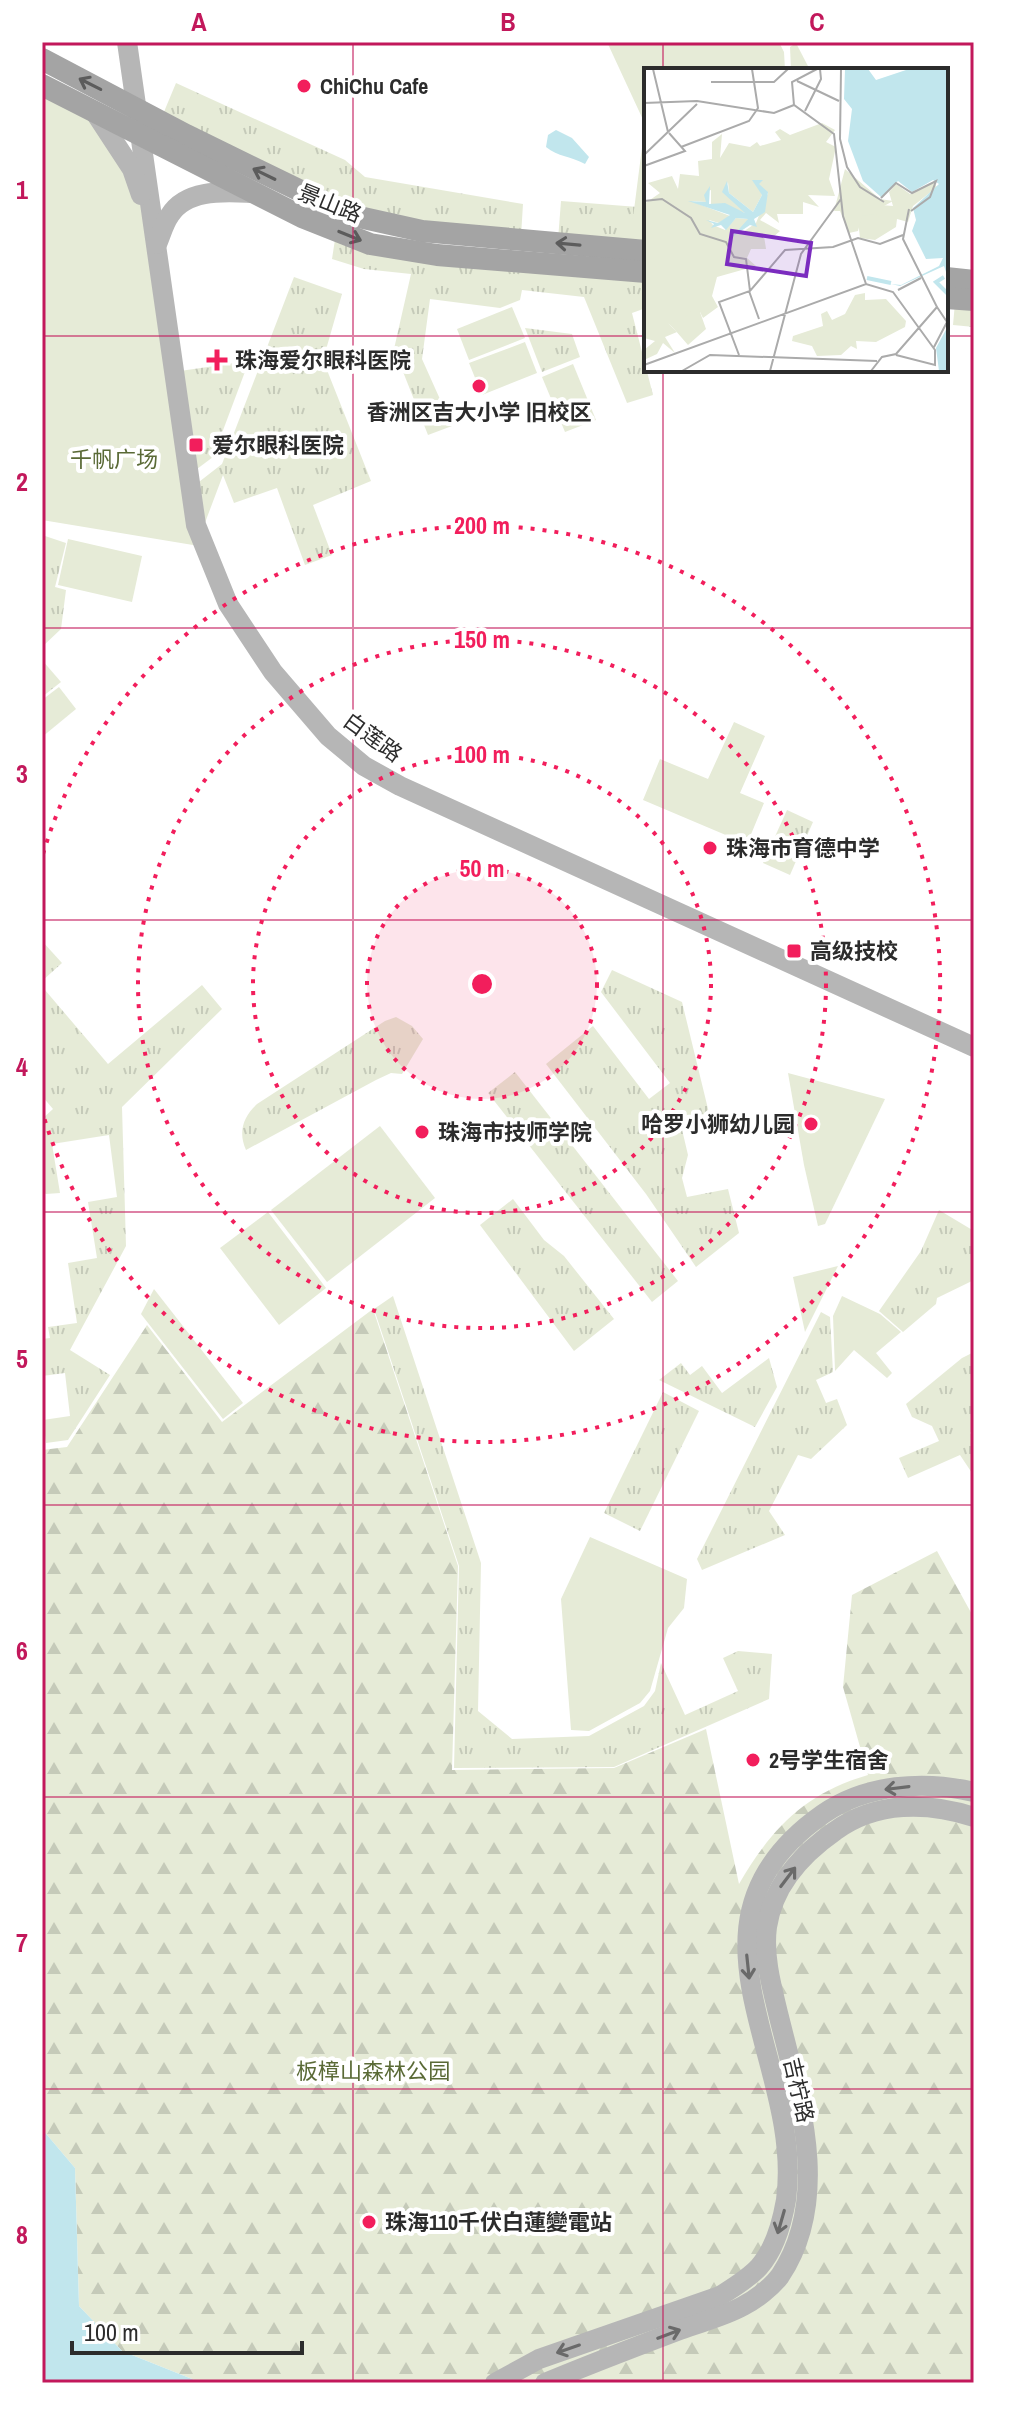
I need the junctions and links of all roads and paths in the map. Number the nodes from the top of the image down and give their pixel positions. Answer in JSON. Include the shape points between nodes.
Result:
{"nodes":[{"id":1,"x":127,"y":42,"type":"edge"},
{"id":2,"x":42,"y":59,"type":"edge"},
{"id":3,"x":42,"y":85,"type":"edge"},
{"id":4,"x":137,"y":109,"type":"junction"},
{"id":5,"x":94,"y":111,"type":"junction"},
{"id":6,"x":142,"y":135,"type":"junction"},
{"id":7,"x":253,"y":193,"type":"junction"},
{"id":8,"x":157,"y":244,"type":"junction"},
{"id":9,"x":644,"y":251,"type":"edge"},
{"id":10,"x":644,"y":272,"type":"edge"},
{"id":11,"x":948,"y":278,"type":"edge"},
{"id":12,"x":974,"y":281,"type":"edge"},
{"id":13,"x":948,"y":298,"type":"edge"},
{"id":14,"x":974,"y":300,"type":"edge"},
{"id":15,"x":974,"y":1047,"type":"edge"},
{"id":16,"x":974,"y":1792,"type":"edge"},
{"id":17,"x":974,"y":1817,"type":"edge"},
{"id":18,"x":495,"y":2383,"type":"edge"},
{"id":19,"x":545,"y":2383,"type":"edge"}],
"edges":[{"from":1,"to":4,"type":"main road","name":"白莲路"},
{"from":4,"to":2,"type":"main road","name":"景山路","one_way":true},
{"from":3,"to":5,"type":"main road","name":"景山路"},
{"from":4,"to":6,"type":"main road","name":"白莲路"},
{"from":9,"to":4,"type":"main road","name":"景山路","one_way":true,"via":[[422,231],[350,215]]},
{"from":5,"to":6,"type":"main road","name":"景山路"},
{"from":5,"to":8,"type":"main road","via":[[132,169]]},
{"from":6,"to":7,"type":"main road","name":"景山路"},
{"from":6,"to":8,"type":"main road","name":"白莲路"},
{"from":7,"to":8,"type":"main road","via":[[213,191],[188,200],[171,212]]},
{"from":7,"to":10,"type":"main road","name":"景山路","one_way":true,"via":[[370,244],[437,255]]},
{"from":8,"to":15,"type":"main road","name":"白莲路","via":[[196,525],[228,604],[273,672],[328,736],[364,766],[400,786]]},
{"from":11,"to":12,"type":"main road"},
{"from":13,"to":14,"type":"main road"},
{"from":16,"to":18,"type":"main road","name":"吉柠路","one_way":true,"via":[[918,1785],[842,1801],[802,1831],[765,1875],[752,1904],[746,1956],[782,2114],[788,2186],[773,2246],[760,2266],[720,2296],[539,2359]]},
{"from":19,"to":17,"type":"main road","name":"吉柠路","one_way":true,"via":[[745,2306],[779,2277],[802,2221],[807,2158],[803,2115],[767,1955],[767,1929],[779,1889],[807,1853],[847,1822],[925,1805]]}]}
